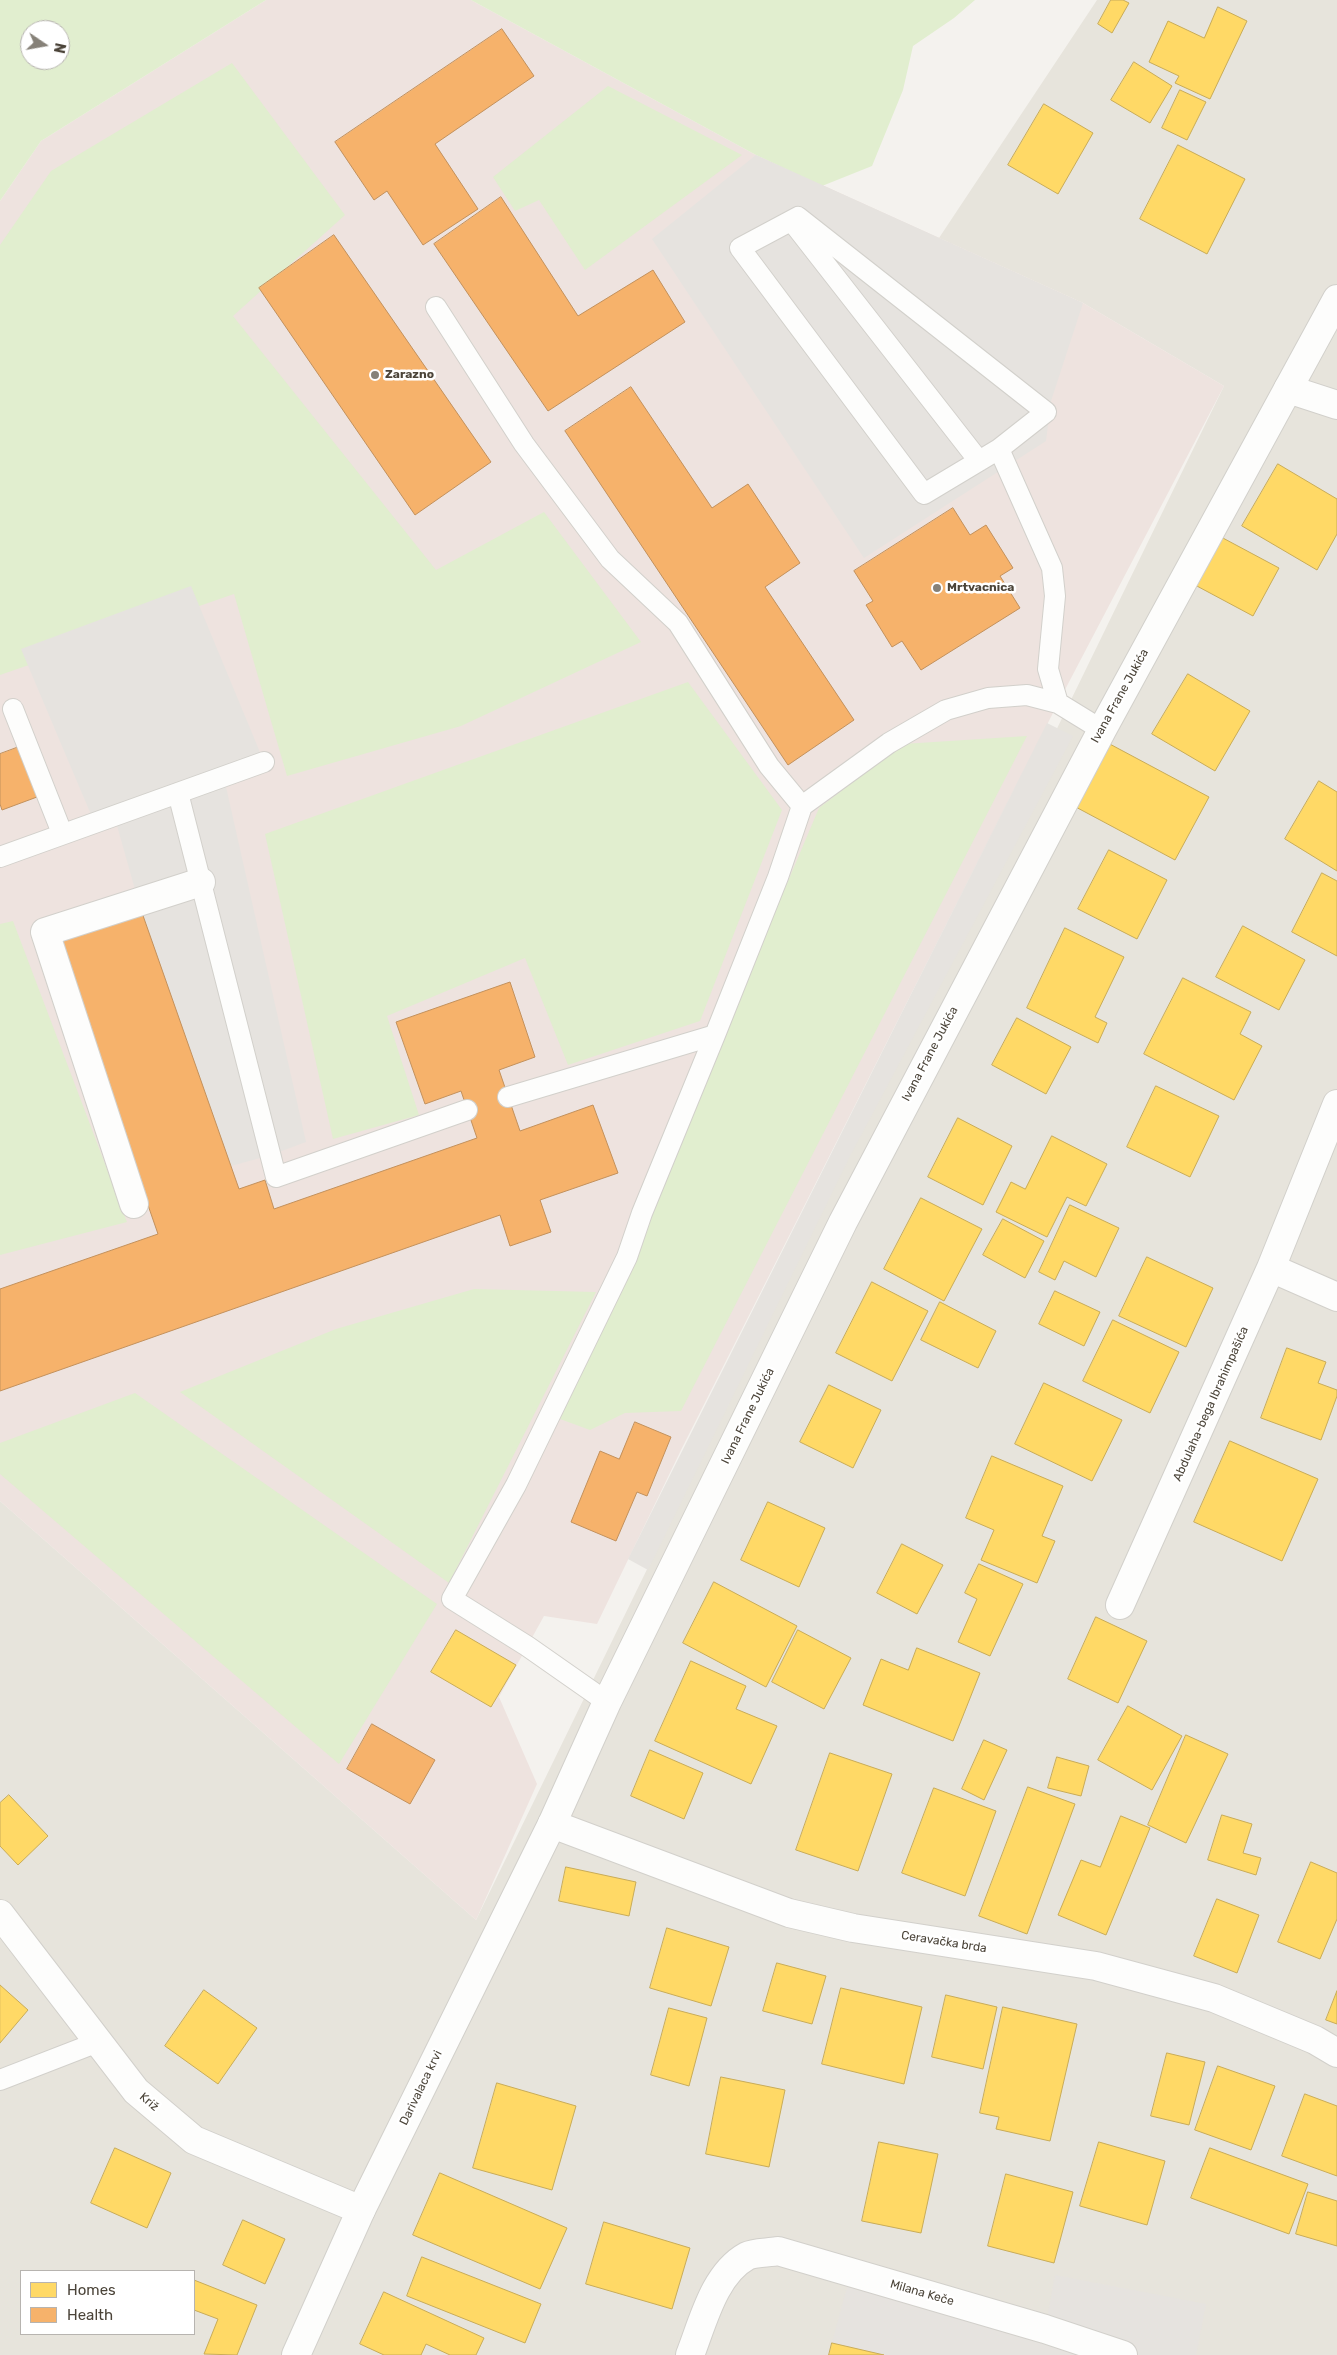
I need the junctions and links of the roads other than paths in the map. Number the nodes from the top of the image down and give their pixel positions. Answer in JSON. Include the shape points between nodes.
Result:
{"nodes":[{"id":1,"x":792,"y":221,"type":"junction"},
{"id":2,"x":1337,"y":299,"type":"edge"},
{"id":3,"x":436,"y":308,"type":"dead end"},
{"id":4,"x":1288,"y":389,"type":"junction"},
{"id":5,"x":1337,"y":404,"type":"edge"},
{"id":6,"x":999,"y":449,"type":"junction"},
{"id":7,"x":979,"y":461,"type":"junction"},
{"id":8,"x":1058,"y":703,"type":"junction"},
{"id":9,"x":13,"y":709,"type":"dead end"},
{"id":10,"x":1102,"y":730,"type":"junction"},
{"id":11,"x":264,"y":762,"type":"dead end"},
{"id":12,"x":178,"y":793,"type":"junction"},
{"id":13,"x":802,"y":806,"type":"junction"},
{"id":14,"x":62,"y":833,"type":"junction"},
{"id":15,"x":0,"y":857,"type":"edge"},
{"id":16,"x":201,"y":882,"type":"junction"},
{"id":17,"x":716,"y":1035,"type":"junction"},
{"id":18,"x":508,"y":1098,"type":"dead end"},
{"id":19,"x":1337,"y":1104,"type":"edge"},
{"id":20,"x":467,"y":1110,"type":"dead end"},
{"id":21,"x":134,"y":1204,"type":"dead end"},
{"id":22,"x":1271,"y":1268,"type":"junction"},
{"id":23,"x":1337,"y":1297,"type":"edge"},
{"id":24,"x":1120,"y":1605,"type":"dead end"},
{"id":25,"x":607,"y":1702,"type":"junction"},
{"id":26,"x":552,"y":1824,"type":"junction"},
{"id":27,"x":0,"y":1914,"type":"edge"},
{"id":28,"x":98,"y":2042,"type":"junction"},
{"id":29,"x":1337,"y":2053,"type":"edge"},
{"id":30,"x":0,"y":2080,"type":"edge"},
{"id":31,"x":361,"y":2210,"type":"junction"},
{"id":32,"x":296,"y":2355,"type":"edge"},
{"id":33,"x":690,"y":2355,"type":"edge"},
{"id":34,"x":1123,"y":2355,"type":"edge"}],
"edges":[{"from":1,"to":6,"type":"lane","via":[[798,218],[1046,412]]},
{"from":1,"to":7,"type":"lane"},
{"from":1,"to":7,"type":"lane","via":[[740,248],[924,494]]},
{"from":2,"to":4,"type":"street","name":"Ivana Frane Jukića"},
{"from":3,"to":13,"type":"lane","via":[[524,444],[610,559],[678,623],[769,766]]},
{"from":4,"to":5,"type":"street"},
{"from":4,"to":10,"type":"street","name":"Ivana Frane Jukića"},
{"from":6,"to":7,"type":"lane"},
{"from":6,"to":8,"type":"lane","via":[[1052,568],[1055,596],[1048,669]]},
{"from":8,"to":10,"type":"lane"},
{"from":8,"to":13,"type":"lane","via":[[1027,695],[1008,696],[946,710],[889,743]]},
{"from":9,"to":14,"type":"lane"},
{"from":10,"to":25,"type":"street","name":"Ivana Frane Jukića","via":[[843,1222]]},
{"from":11,"to":12,"type":"lane"},
{"from":12,"to":14,"type":"lane"},
{"from":12,"to":16,"type":"lane"},
{"from":13,"to":17,"type":"lane"},
{"from":14,"to":15,"type":"lane"},
{"from":16,"to":20,"type":"lane","via":[[276,1176]]},
{"from":16,"to":21,"type":"street","via":[[45,932]]},
{"from":17,"to":18,"type":"lane"},
{"from":17,"to":25,"type":"lane","via":[[627,1257],[516,1485],[452,1599],[528,1646]]},
{"from":19,"to":22,"type":"street","name":"Abdulaha-bega Ibrahimpašića"},
{"from":22,"to":23,"type":"street"},
{"from":22,"to":24,"type":"street","name":"Abdulaha-bega Ibrahimpašića"},
{"from":25,"to":26,"type":"street","name":"Ivana Frane Jukića"},
{"from":26,"to":29,"type":"street","name":"Ceravačka brda","via":[[789,1913],[853,1928],[1096,1966],[1214,1998],[1315,2040]]},
{"from":26,"to":31,"type":"street","name":"Darivalaca krvi"},
{"from":27,"to":28,"type":"street","name":"Križ"},
{"from":28,"to":30,"type":"lane"},
{"from":28,"to":31,"type":"street","name":"Križ","via":[[136,2090],[194,2140]]},
{"from":31,"to":32,"type":"street","name":"Darivalaca krvi"},
{"from":33,"to":34,"type":"street","name":"Milana Keče","via":[[726,2274],[748,2255],[778,2252],[1045,2329]]}]}
